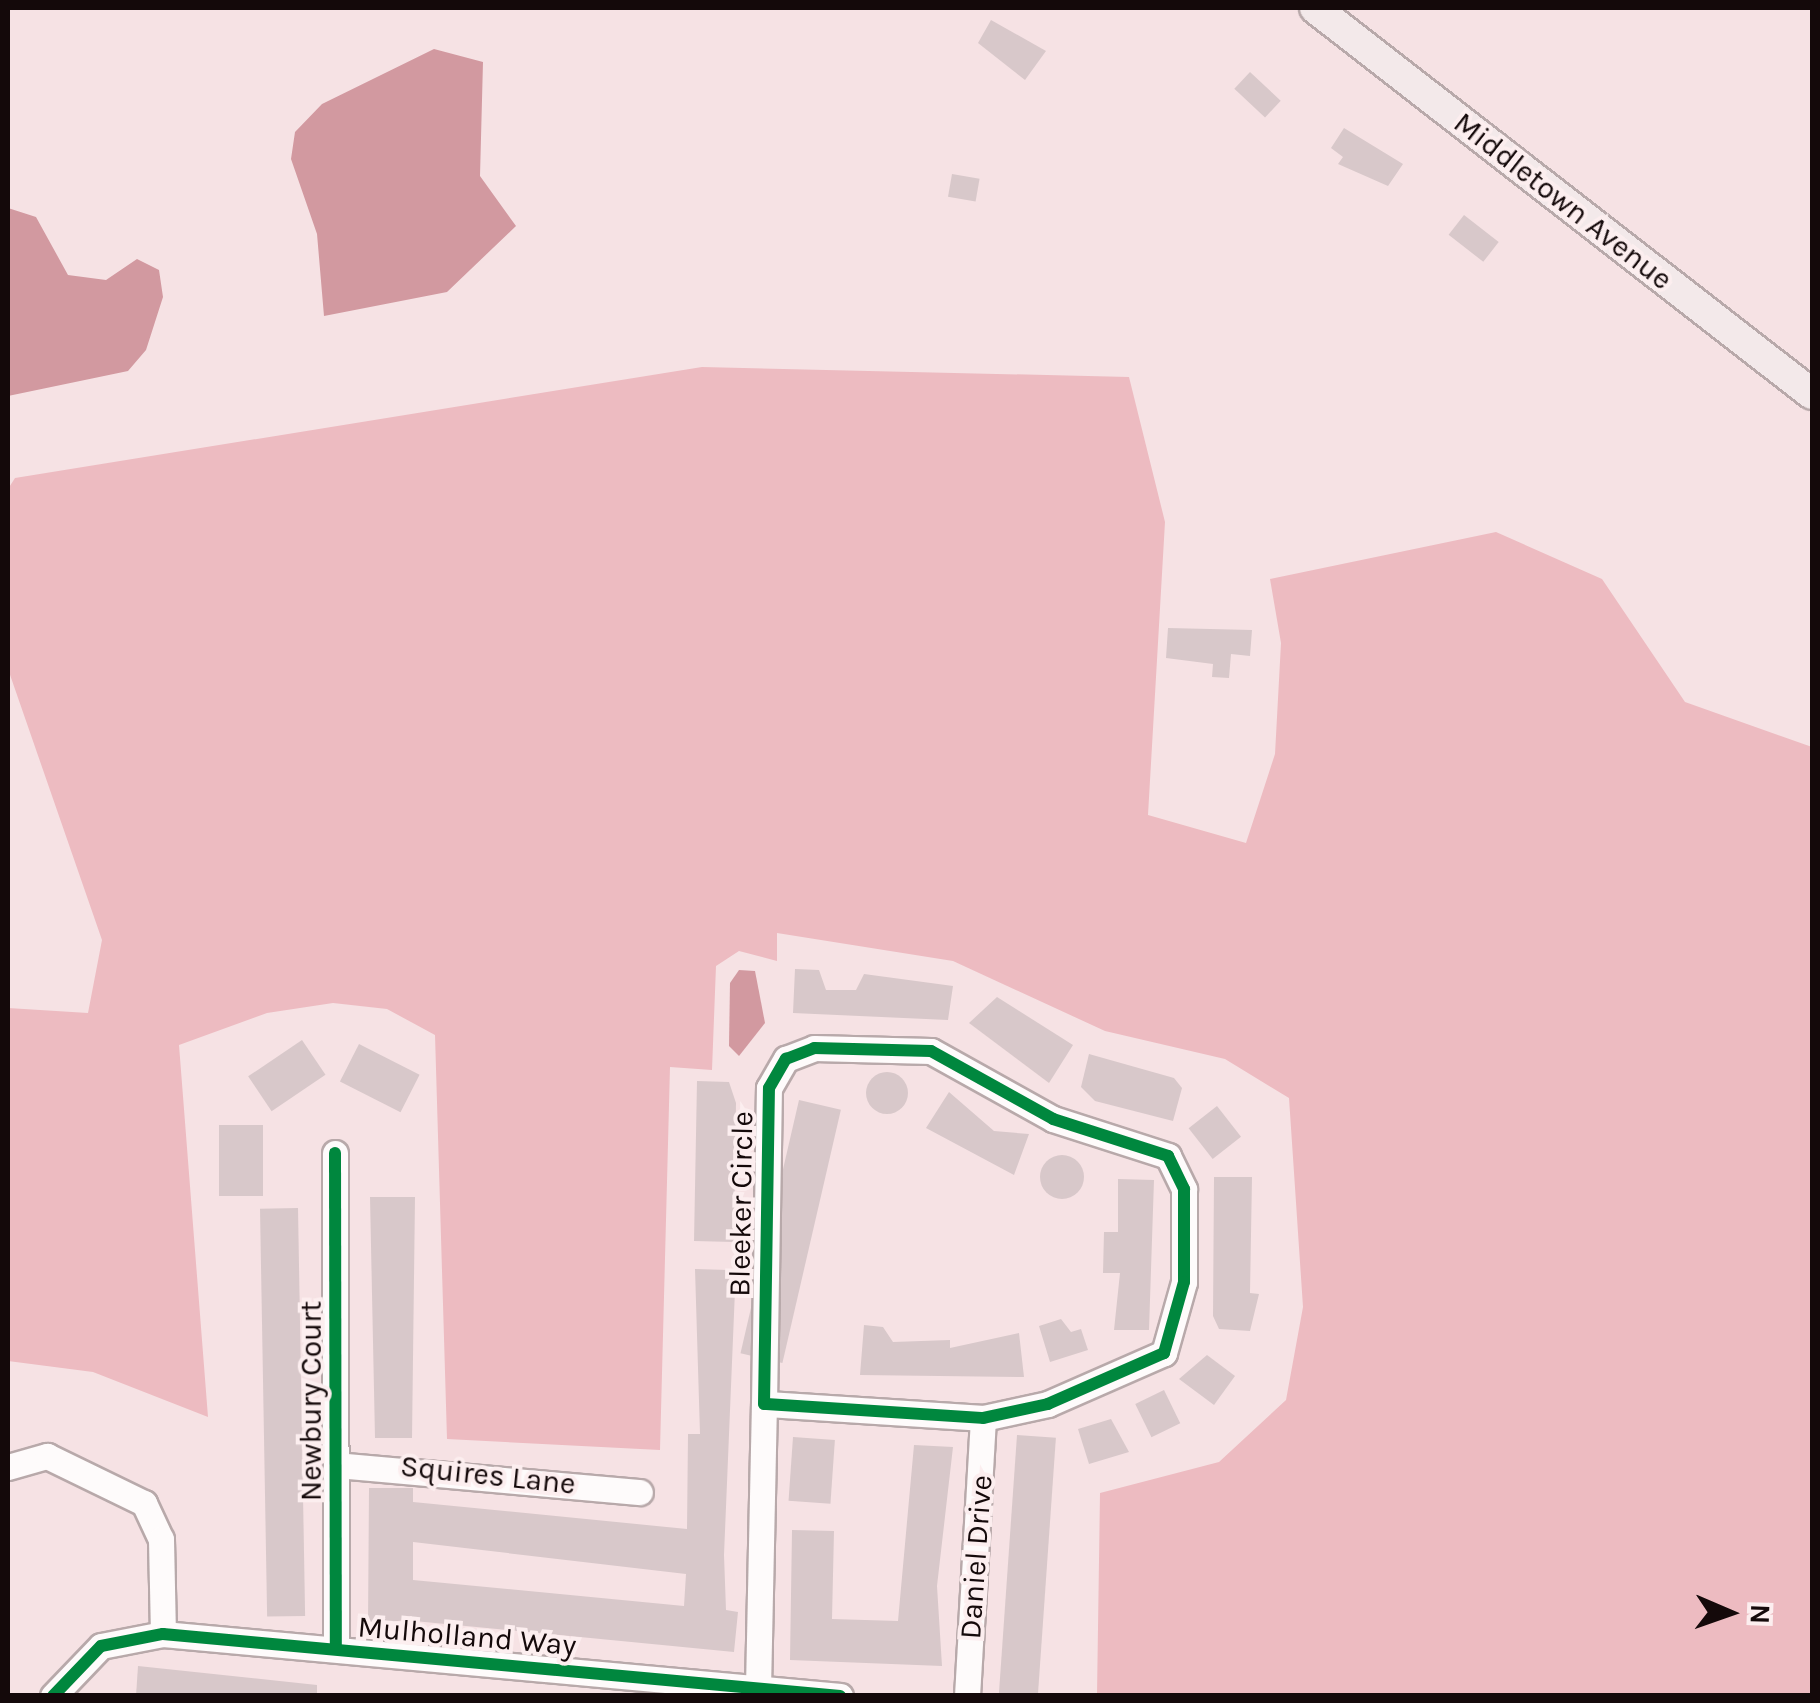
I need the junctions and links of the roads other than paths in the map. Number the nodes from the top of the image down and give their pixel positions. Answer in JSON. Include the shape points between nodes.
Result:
{"nodes":[{"id":1,"x":1314,"y":8,"type":"edge"},
{"id":2,"x":1812,"y":394,"type":"edge"},
{"id":3,"x":335,"y":1152,"type":"dead end"},
{"id":4,"x":764,"y":1404,"type":"junction"},
{"id":5,"x":983,"y":1418,"type":"junction"},
{"id":6,"x":336,"y":1465,"type":"junction"},
{"id":7,"x":8,"y":1467,"type":"edge"},
{"id":8,"x":640,"y":1492,"type":"dead end"},
{"id":9,"x":163,"y":1634,"type":"junction"},
{"id":10,"x":336,"y":1649,"type":"junction"},
{"id":11,"x":758,"y":1688,"type":"junction"},
{"id":12,"x":53,"y":1696,"type":"edge"},
{"id":13,"x":840,"y":1696,"type":"edge"},
{"id":14,"x":966,"y":1696,"type":"edge"}],
"edges":[{"from":1,"to":2,"type":"main road","name":"Middletown Avenue"},
{"from":3,"to":6,"type":"street","name":"Newbury Court"},
{"from":4,"to":5,"type":"street","name":"Bleeker Circle"},
{"from":4,"to":5,"type":"street","name":"Bleeker Circle","via":[[772,1078],[804,1050],[914,1048],[945,1055],[1053,1120],[1153,1148],[1176,1167],[1184,1189],[1182,1304],[1164,1353],[1048,1404]]},
{"from":4,"to":11,"type":"street","name":"Bleeker Circle"},
{"from":5,"to":14,"type":"street","name":"Daniel Drive"},
{"from":6,"to":8,"type":"street","name":"Squires Lane"},
{"from":6,"to":10,"type":"street","name":"Newbury Court"},
{"from":7,"to":9,"type":"street","via":[[47,1456],[144,1503],[161,1539]]},
{"from":9,"to":10,"type":"street","name":"Mulholland Way"},
{"from":9,"to":12,"type":"street","name":"Mulholland Way","via":[[101,1646]]},
{"from":10,"to":11,"type":"street","name":"Mulholland Way"},
{"from":11,"to":13,"type":"street","name":"Mulholland Way"}]}
